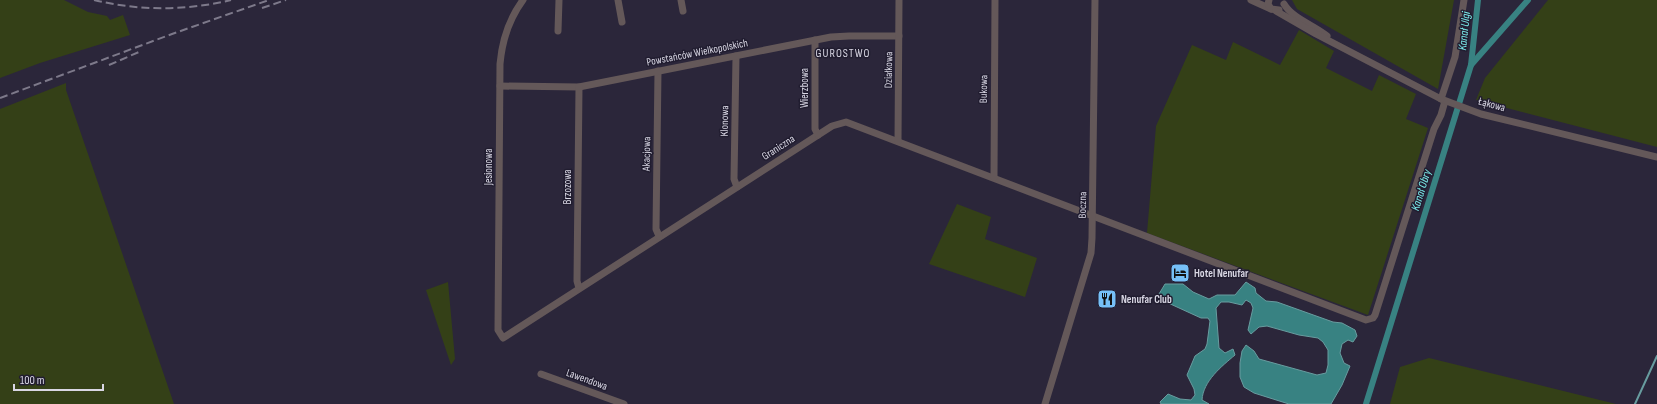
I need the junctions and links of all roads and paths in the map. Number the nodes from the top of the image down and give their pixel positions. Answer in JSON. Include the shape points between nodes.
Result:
{"nodes":[{"id":1,"x":523,"y":0,"type":"edge"},
{"id":2,"x":559,"y":0,"type":"edge"},
{"id":3,"x":618,"y":0,"type":"edge"},
{"id":4,"x":681,"y":0,"type":"edge"},
{"id":5,"x":899,"y":0,"type":"edge"},
{"id":6,"x":996,"y":0,"type":"edge"},
{"id":7,"x":1095,"y":0,"type":"edge"},
{"id":8,"x":1265,"y":0,"type":"edge"},
{"id":9,"x":1269,"y":0,"type":"edge"},
{"id":10,"x":1464,"y":0,"type":"edge"},
{"id":11,"x":1254,"y":1,"type":"edge"},
{"id":12,"x":1284,"y":2,"type":"edge"},
{"id":13,"x":1274,"y":10,"type":"junction"},
{"id":14,"x":683,"y":11,"type":"dead end"},
{"id":15,"x":622,"y":22,"type":"dead end"},
{"id":16,"x":558,"y":31,"type":"dead end"},
{"id":17,"x":899,"y":36,"type":"junction"},
{"id":18,"x":815,"y":40,"type":"junction"},
{"id":19,"x":1333,"y":42,"type":"junction"},
{"id":20,"x":736,"y":56,"type":"junction"},
{"id":21,"x":658,"y":71,"type":"junction"},
{"id":22,"x":500,"y":86,"type":"junction"},
{"id":23,"x":579,"y":87,"type":"junction"},
{"id":24,"x":1445,"y":100,"type":"junction"},
{"id":25,"x":818,"y":135,"type":"junction"},
{"id":26,"x":898,"y":141,"type":"junction"},
{"id":27,"x":1657,"y":157,"type":"edge"},
{"id":28,"x":994,"y":177,"type":"junction"},
{"id":29,"x":737,"y":187,"type":"junction"},
{"id":30,"x":1092,"y":215,"type":"junction"},
{"id":31,"x":659,"y":236,"type":"junction"},
{"id":32,"x":579,"y":288,"type":"junction"},
{"id":33,"x":503,"y":338,"type":"joint"},
{"id":34,"x":541,"y":374,"type":"dead end"},
{"id":35,"x":624,"y":404,"type":"edge"},
{"id":36,"x":1045,"y":404,"type":"edge"}],
"edges":[{"from":1,"to":22,"type":"street","name":"Jesionowa","via":[[510,22],[503,42]]},
{"from":2,"to":16,"type":"street"},
{"from":3,"to":15,"type":"street"},
{"from":4,"to":14,"type":"street"},
{"from":5,"to":17,"type":"street","name":"Działkowa"},
{"from":6,"to":28,"type":"street","name":"Bukowa"},
{"from":7,"to":30,"type":"street","name":"Boczna"},
{"from":8,"to":11,"type":"street","name":"Łąkowa"},
{"from":9,"to":13,"type":"street","via":[[1268,4]]},
{"from":10,"to":24,"type":"street"},
{"from":11,"to":13,"type":"street","name":"Łąkowa"},
{"from":12,"to":13,"type":"street","via":[[1281,9]]},
{"from":12,"to":19,"type":"street","name":"Łąkowa","via":[[1295,15],[1318,28]]},
{"from":13,"to":19,"type":"street","name":"Łąkowa"},
{"from":17,"to":18,"type":"street","name":"Powstańców Wielkopolskich","via":[[849,36]]},
{"from":17,"to":26,"type":"street","name":"Działkowa"},
{"from":18,"to":20,"type":"street","name":"Powstańców Wielkopolskich"},
{"from":18,"to":25,"type":"street","name":"Wierzbowa","via":[[815,129]]},
{"from":19,"to":24,"type":"street","name":"Łąkowa","via":[[1423,91]]},
{"from":20,"to":21,"type":"street","name":"Powstańców Wielkopolskich"},
{"from":20,"to":29,"type":"street","name":"Klonowa","via":[[734,179]]},
{"from":21,"to":23,"type":"street","name":"Powstańców Wielkopolskich"},
{"from":21,"to":31,"type":"street","name":"Akacjowa","via":[[656,229]]},
{"from":22,"to":23,"type":"street","name":"Powstańców Wielkopolskich"},
{"from":22,"to":33,"type":"street","name":"Jesionowa","via":[[498,330]]},
{"from":23,"to":32,"type":"street","name":"Brzozowa"},
{"from":24,"to":27,"type":"street","name":"Łąkowa","via":[[1471,110]]},
{"from":24,"to":30,"type":"street","name":"Graniczna","via":[[1373,318],[1366,320]]},
{"from":25,"to":26,"type":"street","name":"Graniczna","via":[[832,126],[846,122]]},
{"from":25,"to":29,"type":"street","name":"Graniczna"},
{"from":26,"to":28,"type":"street","name":"Graniczna"},
{"from":28,"to":30,"type":"street","name":"Graniczna"},
{"from":29,"to":31,"type":"street","name":"Graniczna"},
{"from":30,"to":36,"type":"street","name":"Boczna","via":[[1089,260]]},
{"from":31,"to":32,"type":"street","name":"Graniczna"},
{"from":32,"to":33,"type":"street","name":"Graniczna"},
{"from":34,"to":35,"type":"street","name":"Lawendowa"}]}
